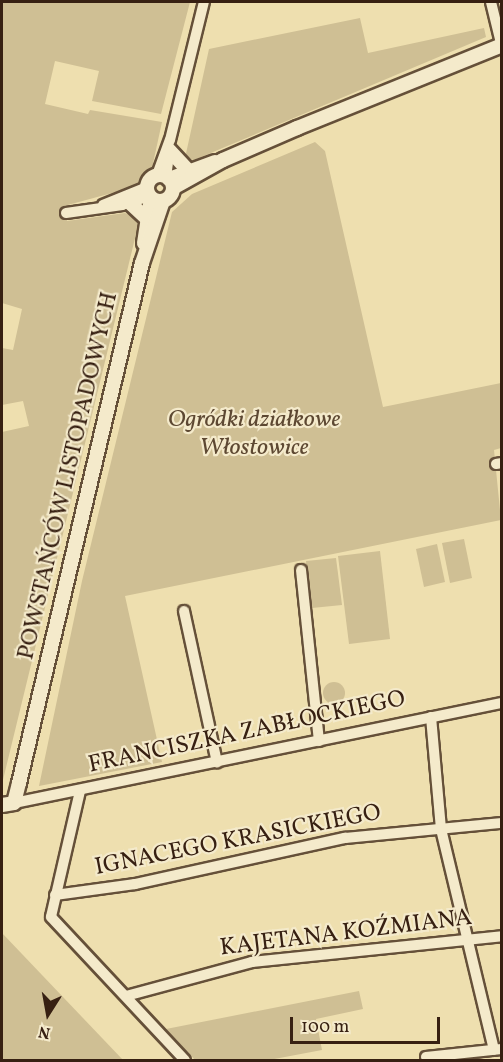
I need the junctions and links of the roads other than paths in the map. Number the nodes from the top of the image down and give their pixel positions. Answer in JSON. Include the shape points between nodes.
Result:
{"nodes":[{"id":1,"x":204,"y":2,"type":"edge"},
{"id":2,"x":491,"y":2,"type":"edge"},
{"id":3,"x":501,"y":46,"type":"edge"},
{"id":4,"x":170,"y":146,"type":"junction"},
{"id":5,"x":223,"y":160,"type":"junction"},
{"id":6,"x":188,"y":170,"type":"junction"},
{"id":7,"x":166,"y":180,"type":"junction"},
{"id":8,"x":153,"y":195,"type":"junction"},
{"id":9,"x":130,"y":203,"type":"junction"},
{"id":10,"x":100,"y":206,"type":"junction"},
{"id":11,"x":66,"y":213,"type":"dead end"},
{"id":12,"x":146,"y":218,"type":"junction"},
{"id":13,"x":142,"y":263,"type":"junction"},
{"id":14,"x":301,"y":570,"type":"dead end"},
{"id":15,"x":184,"y":611,"type":"dead end"},
{"id":16,"x":501,"y":704,"type":"edge"},
{"id":17,"x":431,"y":717,"type":"junction"},
{"id":18,"x":319,"y":741,"type":"junction"},
{"id":19,"x":217,"y":762,"type":"junction"},
{"id":20,"x":80,"y":791,"type":"junction"},
{"id":21,"x":8,"y":804,"type":"edge"},
{"id":22,"x":501,"y":822,"type":"edge"},
{"id":23,"x":441,"y":829,"type":"junction"},
{"id":24,"x":55,"y":896,"type":"junction"},
{"id":25,"x":501,"y":936,"type":"edge"},
{"id":26,"x":467,"y":940,"type":"junction"},
{"id":27,"x":126,"y":996,"type":"junction"},
{"id":28,"x":498,"y":1050,"type":"edge"},
{"id":29,"x":426,"y":1057,"type":"dead end"},
{"id":30,"x":185,"y":1060,"type":"edge"}],
"edges":[{"from":1,"to":4,"type":"street"},
{"from":2,"to":3,"type":"street"},
{"from":3,"to":5,"type":"street"},
{"from":4,"to":6,"type":"street"},
{"from":4,"to":7,"type":"street"},
{"from":5,"to":6,"type":"street"},
{"from":5,"to":7,"type":"street"},
{"from":6,"to":7,"type":"street"},
{"from":7,"to":8,"type":"street"},
{"from":7,"to":8,"type":"street"},
{"from":8,"to":9,"type":"street"},
{"from":8,"to":10,"type":"street"},
{"from":8,"to":12,"type":"street","name":"POWSTAŃCÓW LISTOPADOWYCH"},
{"from":8,"to":13,"type":"street","name":"POWSTAŃCÓW LISTOPADOWYCH"},
{"from":9,"to":10,"type":"street"},
{"from":9,"to":12,"type":"street"},
{"from":10,"to":11,"type":"street"},
{"from":12,"to":13,"type":"street","name":"POWSTAŃCÓW LISTOPADOWYCH"},
{"from":13,"to":21,"type":"street","name":"POWSTAŃCÓW LISTOPADOWYCH"},
{"from":14,"to":18,"type":"street"},
{"from":15,"to":19,"type":"street"},
{"from":16,"to":17,"type":"street","name":"FRANCISZKA ZABŁOCKIEGO"},
{"from":17,"to":18,"type":"street","name":"FRANCISZKA ZABŁOCKIEGO"},
{"from":17,"to":23,"type":"street"},
{"from":18,"to":19,"type":"street","name":"FRANCISZKA ZABŁOCKIEGO"},
{"from":19,"to":20,"type":"street","name":"FRANCISZKA ZABŁOCKIEGO"},
{"from":20,"to":21,"type":"street","name":"FRANCISZKA ZABŁOCKIEGO"},
{"from":20,"to":24,"type":"street"},
{"from":22,"to":23,"type":"street","name":"IGNACEGO KRASICKIEGO"},
{"from":23,"to":24,"type":"street","name":"IGNACEGO KRASICKIEGO","via":[[345,838],[135,885]]},
{"from":23,"to":26,"type":"street"},
{"from":24,"to":27,"type":"street","via":[[51,911],[54,922]]},
{"from":25,"to":26,"type":"street","name":"KAJETANA KOŹMIANA"},
{"from":26,"to":27,"type":"street","name":"KAJETANA KOŹMIANA","via":[[252,962]]},
{"from":26,"to":28,"type":"street"},
{"from":27,"to":30,"type":"street"},
{"from":28,"to":29,"type":"street"}]}
